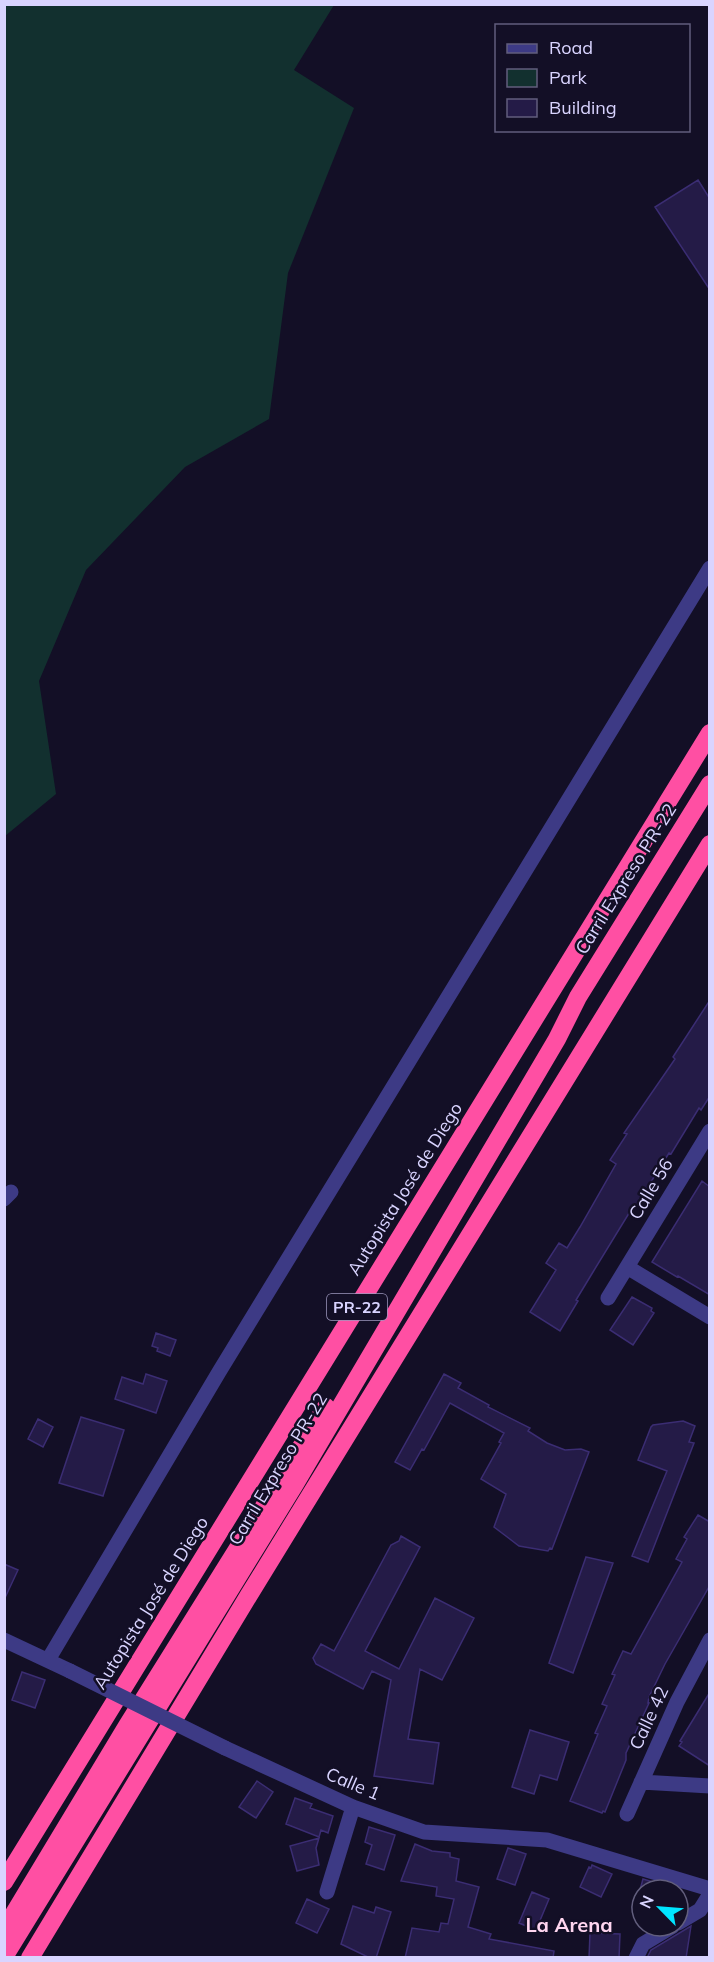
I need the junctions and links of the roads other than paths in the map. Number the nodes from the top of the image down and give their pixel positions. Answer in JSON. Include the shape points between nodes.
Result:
{"nodes":[{"id":1,"x":710,"y":568,"type":"edge"},
{"id":2,"x":710,"y":733,"type":"edge"},
{"id":3,"x":710,"y":784,"type":"edge"},
{"id":4,"x":710,"y":844,"type":"edge"},
{"id":5,"x":578,"y":997,"type":"junction"},
{"id":6,"x":710,"y":1131,"type":"edge"},
{"id":7,"x":704,"y":1154,"type":"edge"},
{"id":8,"x":627,"y":1267,"type":"junction"},
{"id":9,"x":608,"y":1298,"type":"dead end"},
{"id":10,"x":710,"y":1317,"type":"edge"},
{"id":11,"x":4,"y":1640,"type":"edge"},
{"id":12,"x":710,"y":1640,"type":"edge"},
{"id":13,"x":48,"y":1660,"type":"junction"},
{"id":14,"x":641,"y":1782,"type":"junction"},
{"id":15,"x":710,"y":1786,"type":"edge"},
{"id":16,"x":353,"y":1807,"type":"junction"},
{"id":17,"x":627,"y":1814,"type":"dead end"},
{"id":18,"x":4,"y":1882,"type":"edge"},
{"id":19,"x":710,"y":1889,"type":"edge"},
{"id":20,"x":327,"y":1892,"type":"dead end"},
{"id":21,"x":710,"y":1894,"type":"edge"},
{"id":22,"x":690,"y":1916,"type":"edge"},
{"id":23,"x":4,"y":1930,"type":"edge"},
{"id":24,"x":653,"y":1938,"type":"edge"},
{"id":25,"x":4,"y":1957,"type":"edge"},
{"id":26,"x":32,"y":1958,"type":"edge"},
{"id":27,"x":636,"y":1958,"type":"edge"}],
"edges":[{"from":1,"to":13,"type":"street","via":[[219,1372]]},
{"from":2,"to":18,"type":"highway","name":"Autopista José de Diego","number":"PR-22"},
{"from":3,"to":5,"type":"highway","name":"Carril Expreso PR-22"},
{"from":4,"to":26,"type":"highway","number":"PR-22","via":[[262,1574]]},
{"from":5,"to":23,"type":"highway","name":"Carril Expreso PR-22","via":[[549,1035]]},
{"from":5,"to":25,"type":"highway","name":"Carril Expreso PR-22","via":[[558,1039],[295,1484]]},
{"from":6,"to":7,"type":"street","name":"Calle 56"},
{"from":7,"to":8,"type":"street","name":"Calle 56"},
{"from":8,"to":9,"type":"street","name":"Calle 56"},
{"from":8,"to":10,"type":"street"},
{"from":11,"to":13,"type":"street","name":"Calle 1"},
{"from":12,"to":14,"type":"street","name":"Calle 42"},
{"from":13,"to":16,"type":"street","name":"Calle 1","bridge":true},
{"from":14,"to":15,"type":"street"},
{"from":14,"to":17,"type":"street","name":"Calle 42"},
{"from":16,"to":19,"type":"street","name":"Calle 1","via":[[424,1832],[547,1840]]},
{"from":16,"to":20,"type":"street"},
{"from":21,"to":22,"type":"street","via":[[700,1910]]},
{"from":24,"to":27,"type":"street","via":[[643,1944]]}]}
